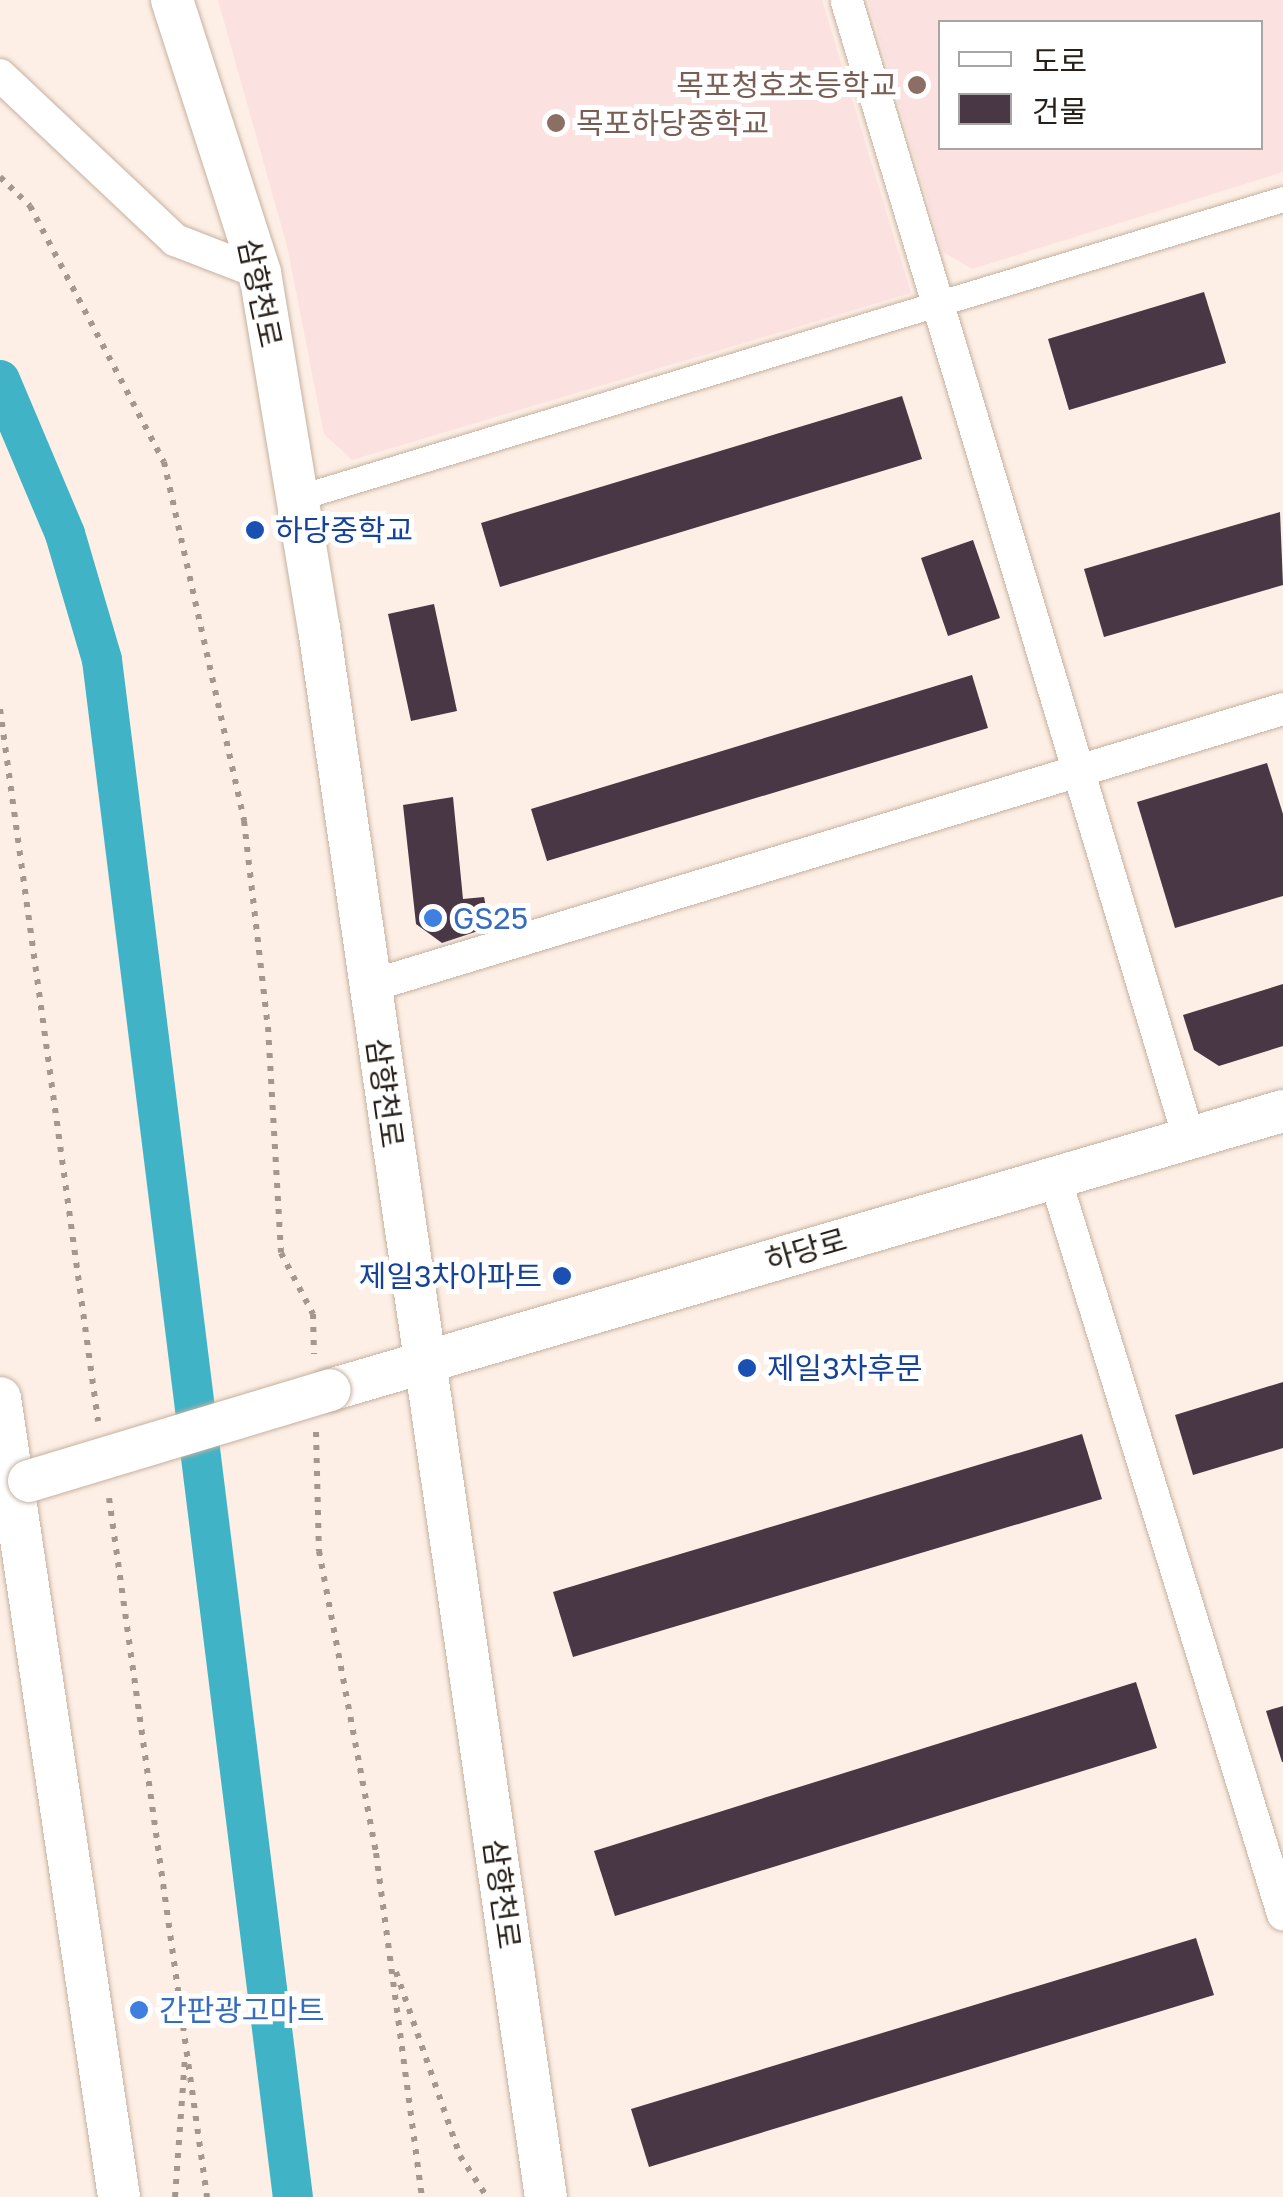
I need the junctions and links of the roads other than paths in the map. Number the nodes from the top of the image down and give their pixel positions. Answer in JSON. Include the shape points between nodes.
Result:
{"nodes":[{"id":1,"x":172,"y":0,"type":"edge"},
{"id":2,"x":846,"y":1,"type":"edge"},
{"id":3,"x":0,"y":75,"type":"edge"},
{"id":4,"x":1283,"y":199,"type":"edge"},
{"id":5,"x":260,"y":273,"type":"junction"},
{"id":6,"x":938,"y":304,"type":"junction"},
{"id":7,"x":297,"y":498,"type":"junction"},
{"id":8,"x":1283,"y":709,"type":"edge"},
{"id":9,"x":1081,"y":770,"type":"junction"},
{"id":10,"x":370,"y":986,"type":"junction"},
{"id":11,"x":1283,"y":1111,"type":"edge"},
{"id":12,"x":1189,"y":1138,"type":"junction"},
{"id":13,"x":1055,"y":1178,"type":"junction"},
{"id":14,"x":423,"y":1362,"type":"junction"},
{"id":15,"x":0,"y":1398,"type":"edge"},
{"id":16,"x":13,"y":1485,"type":"edge"},
{"id":17,"x":1283,"y":1914,"type":"edge"},
{"id":18,"x":119,"y":2197,"type":"edge"},
{"id":19,"x":546,"y":2197,"type":"edge"}],
"edges":[{"from":1,"to":5,"type":"street","name":"삼향천로"},
{"from":2,"to":6,"type":"street"},
{"from":3,"to":5,"type":"street","via":[[175,240]]},
{"from":4,"to":6,"type":"street"},
{"from":5,"to":7,"type":"street","name":"삼향천로"},
{"from":6,"to":7,"type":"street"},
{"from":6,"to":9,"type":"street"},
{"from":7,"to":10,"type":"street","name":"삼향천로"},
{"from":8,"to":9,"type":"street"},
{"from":9,"to":10,"type":"street"},
{"from":9,"to":12,"type":"street"},
{"from":10,"to":14,"type":"street","name":"삼향천로"},
{"from":11,"to":12,"type":"street","name":"하당로"},
{"from":12,"to":13,"type":"street","name":"하당로"},
{"from":13,"to":14,"type":"street","name":"하당로"},
{"from":13,"to":17,"type":"street"},
{"from":14,"to":16,"type":"street","name":"하당로","bridge":true},
{"from":14,"to":19,"type":"street","name":"삼향천로"},
{"from":15,"to":16,"type":"street"},
{"from":16,"to":18,"type":"street"}]}
